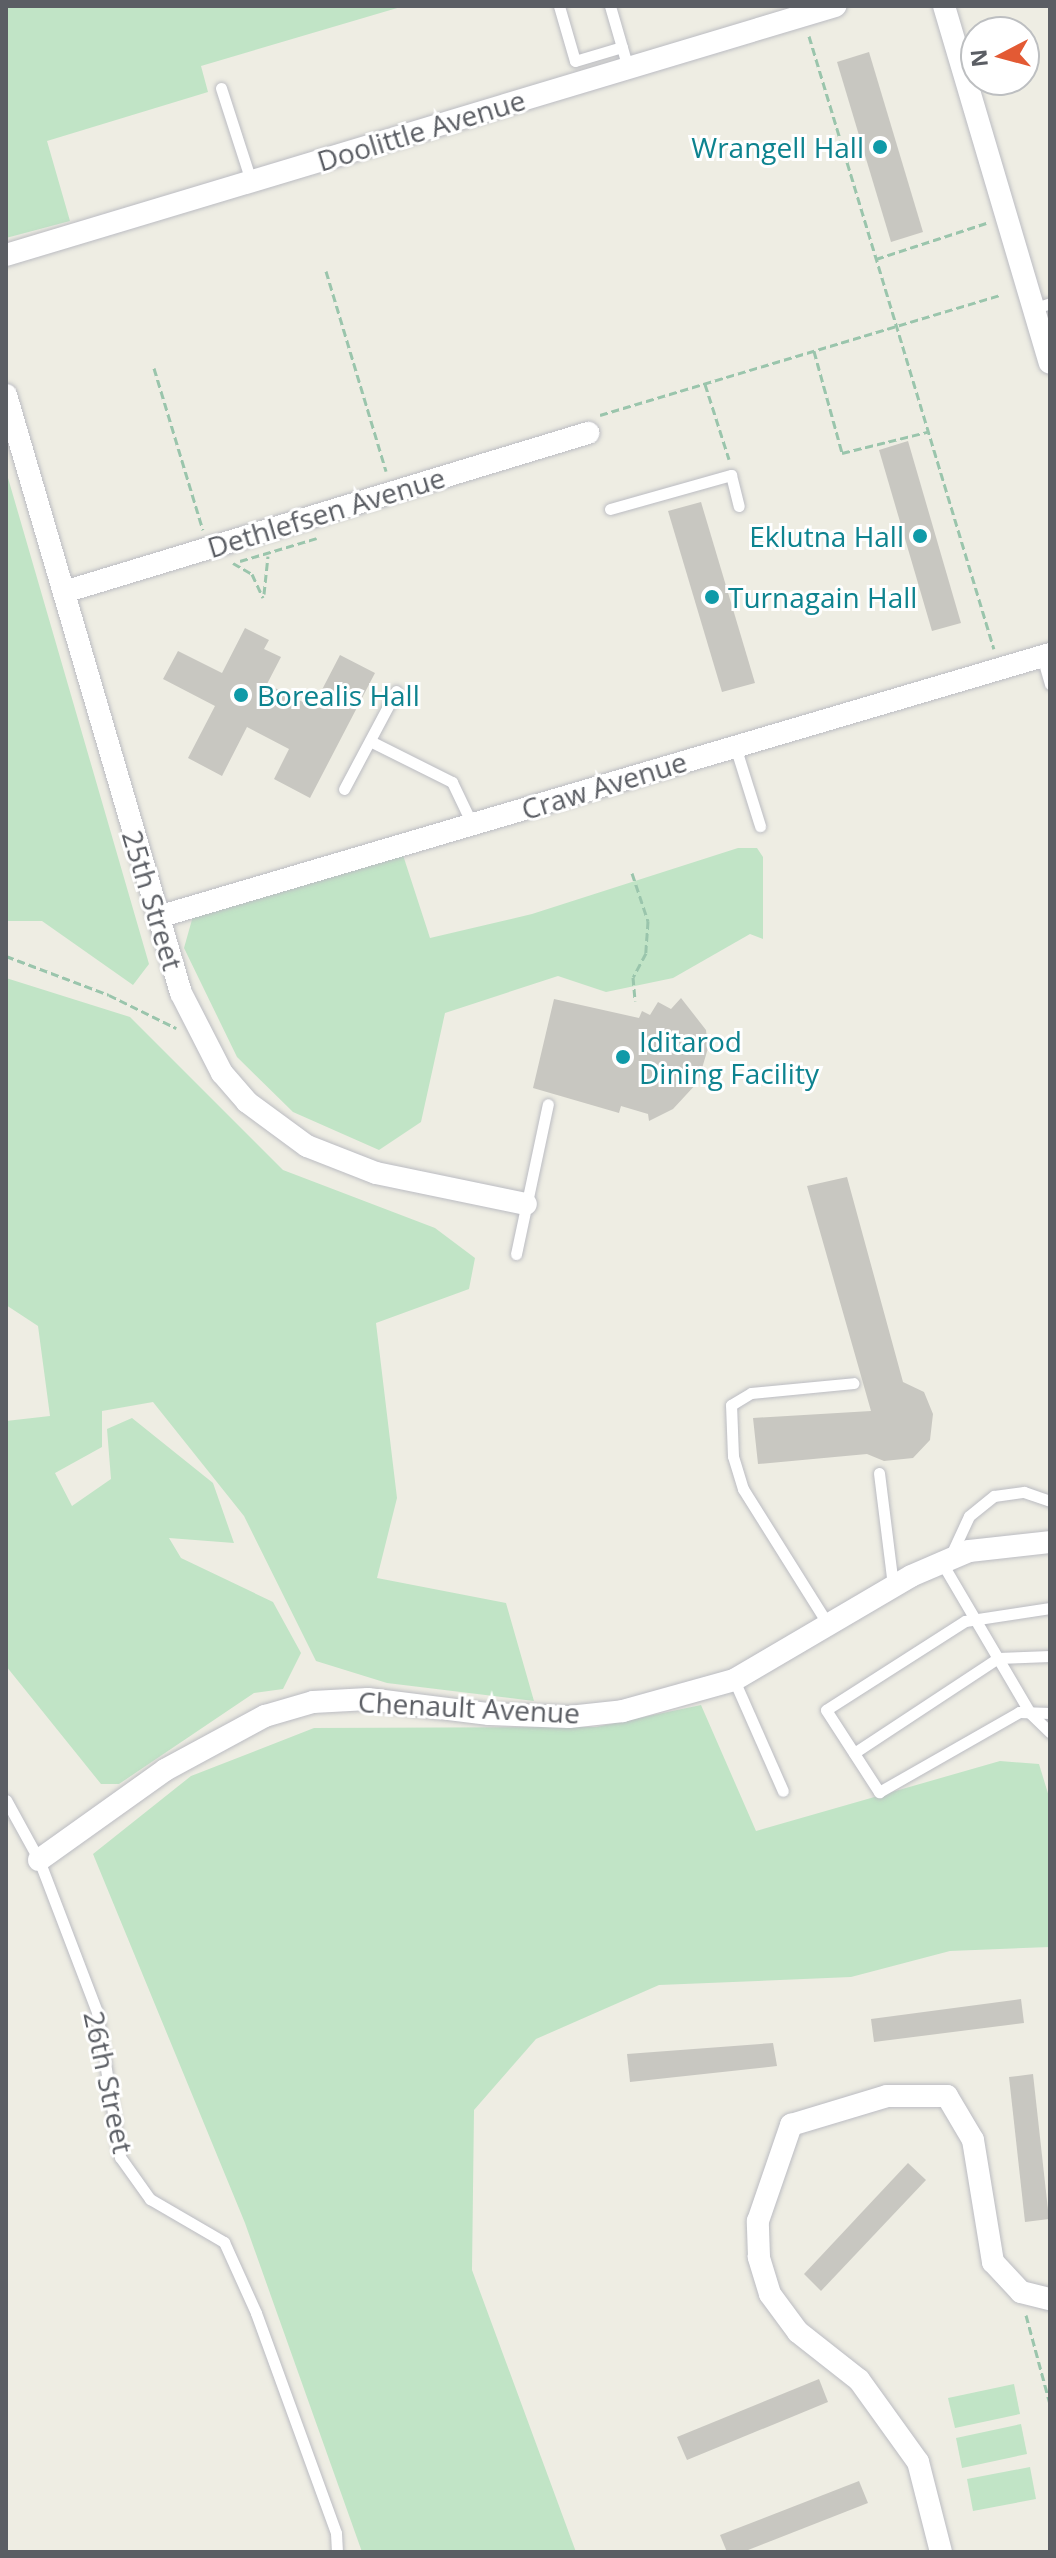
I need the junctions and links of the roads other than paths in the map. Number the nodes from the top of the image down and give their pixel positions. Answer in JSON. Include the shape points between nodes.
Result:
{"nodes":[{"id":1,"x":559,"y":6,"type":"edge"},
{"id":2,"x":610,"y":6,"type":"edge"},
{"id":3,"x":835,"y":6,"type":"edge"},
{"id":4,"x":944,"y":6,"type":"edge"},
{"id":5,"x":625,"y":58,"type":"junction"},
{"id":6,"x":221,"y":88,"type":"dead end"},
{"id":7,"x":251,"y":181,"type":"junction"},
{"id":8,"x":6,"y":255,"type":"edge"},
{"id":9,"x":1042,"y":306,"type":"edge"},
{"id":10,"x":1050,"y":363,"type":"edge"},
{"id":11,"x":6,"y":395,"type":"edge"},
{"id":12,"x":594,"y":424,"type":"road end"},
{"id":13,"x":739,"y":506,"type":"dead end"},
{"id":14,"x":610,"y":509,"type":"dead end"},
{"id":15,"x":64,"y":592,"type":"junction"},
{"id":16,"x":1046,"y":655,"type":"edge"},
{"id":17,"x":1050,"y":684,"type":"edge"},
{"id":18,"x":396,"y":691,"type":"dead end"},
{"id":19,"x":370,"y":741,"type":"junction"},
{"id":20,"x":735,"y":745,"type":"junction"},
{"id":21,"x":344,"y":789,"type":"dead end"},
{"id":22,"x":472,"y":824,"type":"junction"},
{"id":23,"x":760,"y":826,"type":"dead end"},
{"id":24,"x":158,"y":917,"type":"junction"},
{"id":25,"x":548,"y":1104,"type":"dead end"},
{"id":26,"x":526,"y":1204,"type":"junction"},
{"id":27,"x":516,"y":1254,"type":"dead end"},
{"id":28,"x":854,"y":1383,"type":"dead end"},
{"id":29,"x":879,"y":1473,"type":"dead end"},
{"id":30,"x":1050,"y":1501,"type":"edge"},
{"id":31,"x":1050,"y":1542,"type":"edge"},
{"id":32,"x":946,"y":1561,"type":"junction"},
{"id":33,"x":893,"y":1587,"type":"junction"},
{"id":34,"x":1050,"y":1608,"type":"edge"},
{"id":35,"x":975,"y":1618,"type":"junction"},
{"id":36,"x":829,"y":1627,"type":"junction"},
{"id":37,"x":1050,"y":1656,"type":"edge"},
{"id":38,"x":998,"y":1658,"type":"junction"},
{"id":39,"x":734,"y":1680,"type":"junction"},
{"id":40,"x":1030,"y":1713,"type":"junction"},
{"id":41,"x":1050,"y":1713,"type":"edge"},
{"id":42,"x":1050,"y":1732,"type":"edge"},
{"id":43,"x":854,"y":1753,"type":"junction"},
{"id":44,"x":783,"y":1791,"type":"dead end"},
{"id":45,"x":6,"y":1800,"type":"edge"},
{"id":46,"x":39,"y":1860,"type":"junction"},
{"id":47,"x":1050,"y":2299,"type":"edge"},
{"id":48,"x":337,"y":2552,"type":"edge"},
{"id":49,"x":941,"y":2552,"type":"edge"}],
"edges":[{"from":1,"to":5,"type":"lane","via":[[575,61]]},
{"from":2,"to":5,"type":"lane"},
{"from":3,"to":5,"type":"street","name":"Doolittle Avenue"},
{"from":4,"to":9,"type":"street"},
{"from":5,"to":7,"type":"street","name":"Doolittle Avenue"},
{"from":6,"to":7,"type":"lane"},
{"from":7,"to":8,"type":"street","name":"Doolittle Avenue"},
{"from":9,"to":10,"type":"street"},
{"from":11,"to":15,"type":"street","name":"25th Street"},
{"from":12,"to":15,"type":"street","name":"Dethlefsen Avenue"},
{"from":13,"to":14,"type":"lane","via":[[731,475]]},
{"from":15,"to":24,"type":"street","name":"25th Street"},
{"from":16,"to":17,"type":"lane"},
{"from":16,"to":20,"type":"street","name":"Craw Avenue"},
{"from":18,"to":19,"type":"lane"},
{"from":19,"to":21,"type":"lane"},
{"from":19,"to":22,"type":"lane","via":[[452,782]]},
{"from":20,"to":22,"type":"street","name":"Craw Avenue"},
{"from":20,"to":23,"type":"lane"},
{"from":22,"to":24,"type":"street","name":"Craw Avenue"},
{"from":24,"to":26,"type":"street","name":"25th Street","via":[[195,1025],[222,1073],[247,1102],[307,1146],[376,1173]]},
{"from":25,"to":26,"type":"lane"},
{"from":26,"to":27,"type":"lane"},
{"from":28,"to":36,"type":"lane","via":[[751,1393],[731,1405],[733,1456],[743,1489]]},
{"from":29,"to":33,"type":"lane"},
{"from":30,"to":32,"type":"lane","via":[[1024,1492],[994,1496],[969,1516]]},
{"from":31,"to":32,"type":"street","name":"Chenault Avenue","via":[[969,1551]]},
{"from":32,"to":33,"type":"street","name":"Chenault Avenue"},
{"from":32,"to":35,"type":"lane"},
{"from":33,"to":36,"type":"street","name":"Chenault Avenue"},
{"from":34,"to":35,"type":"lane"},
{"from":35,"to":38,"type":"lane"},
{"from":35,"to":43,"type":"lane","via":[[826,1710]]},
{"from":36,"to":39,"type":"street","name":"Chenault Avenue"},
{"from":37,"to":38,"type":"lane"},
{"from":38,"to":40,"type":"lane"},
{"from":38,"to":43,"type":"lane"},
{"from":39,"to":44,"type":"lane"},
{"from":39,"to":46,"type":"street","name":"Chenault Avenue","via":[[623,1711],[569,1717],[489,1714],[368,1699],[313,1702],[214,1739]]},
{"from":40,"to":41,"type":"lane"},
{"from":40,"to":42,"type":"lane"},
{"from":40,"to":43,"type":"lane","via":[[1019,1712],[879,1792]]},
{"from":45,"to":46,"type":"lane","name":"26th Street"},
{"from":46,"to":48,"type":"lane","name":"26th Street","via":[[97,2012],[120,2157],[150,2199],[224,2242],[256,2313],[336,2533]]},
{"from":47,"to":49,"type":"street","via":[[1021,2292],[993,2262],[973,2140],[947,2096],[887,2096],[791,2125],[758,2221],[759,2257],[770,2294],[798,2332],[859,2380],[918,2462]]}]}
